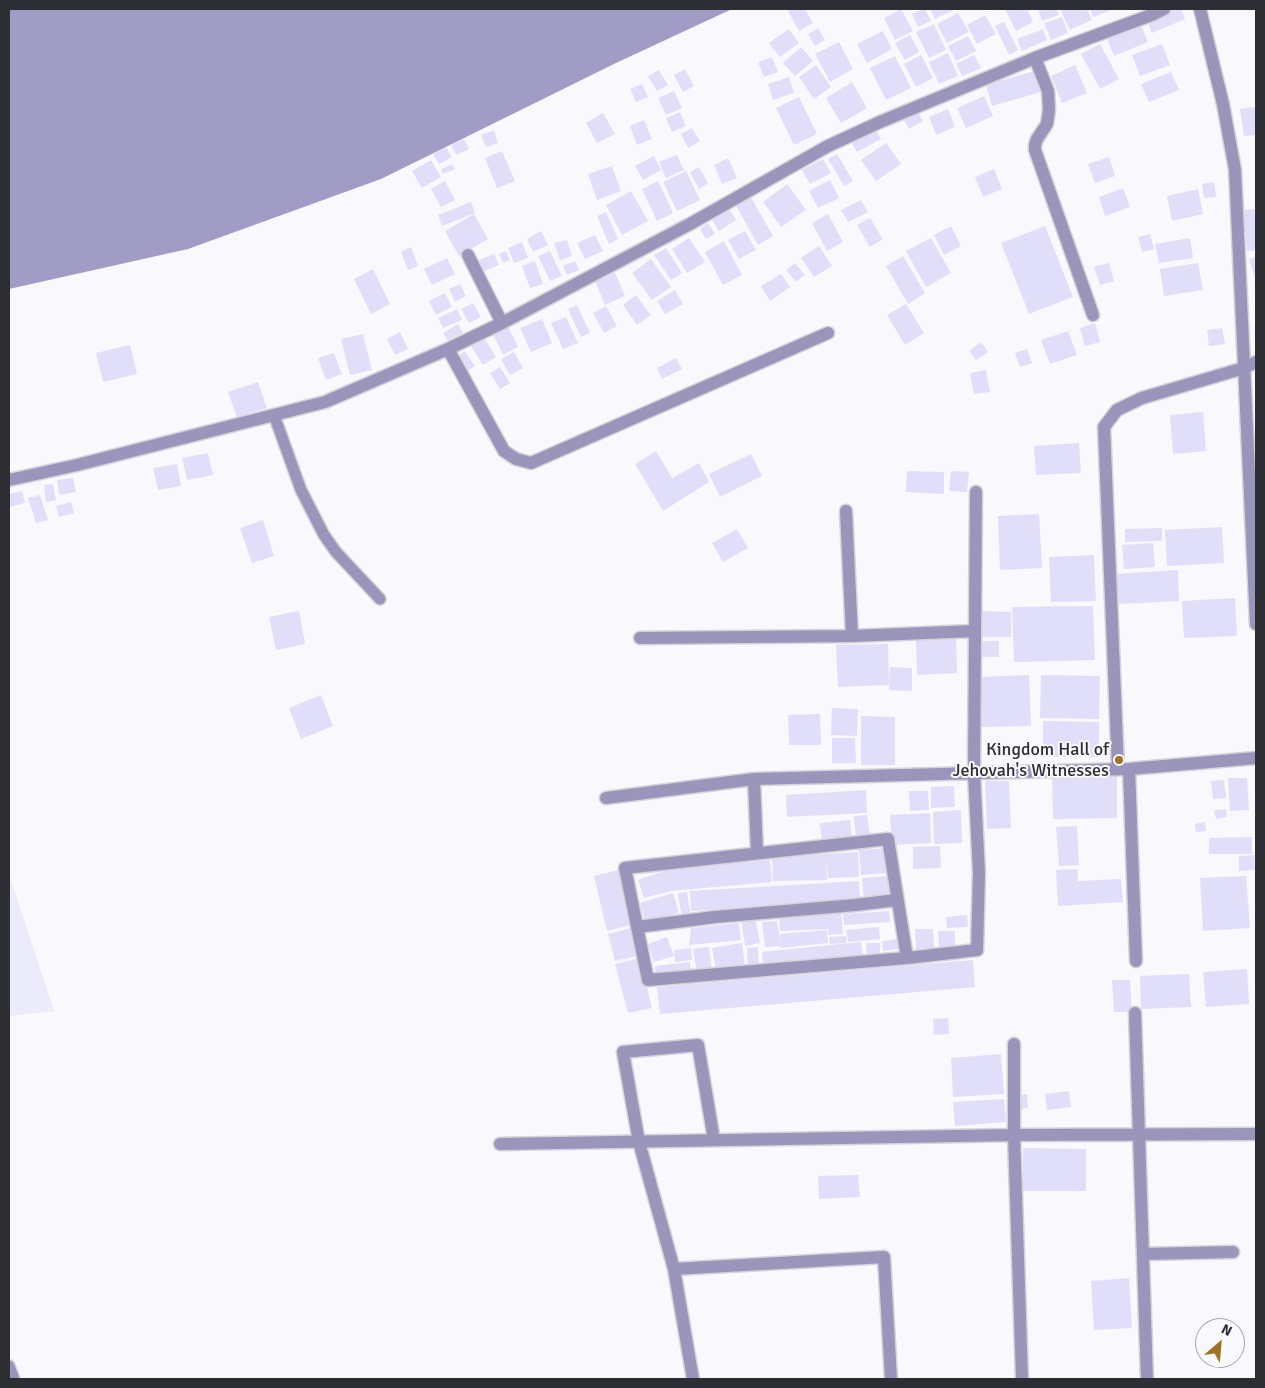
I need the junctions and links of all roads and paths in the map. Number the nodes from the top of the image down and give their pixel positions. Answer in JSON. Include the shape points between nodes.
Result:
{"nodes":[{"id":1,"x":1164,"y":9,"type":"edge"},
{"id":2,"x":1200,"y":9,"type":"edge"},
{"id":3,"x":1035,"y":58,"type":"junction"},
{"id":4,"x":468,"y":255,"type":"dead end"},
{"id":5,"x":1093,"y":315,"type":"dead end"},
{"id":6,"x":502,"y":323,"type":"junction"},
{"id":7,"x":828,"y":333,"type":"dead end"},
{"id":8,"x":448,"y":349,"type":"junction"},
{"id":9,"x":1256,"y":362,"type":"edge"},
{"id":10,"x":1244,"y":368,"type":"junction"},
{"id":11,"x":274,"y":415,"type":"junction"},
{"id":12,"x":9,"y":480,"type":"edge"},
{"id":13,"x":976,"y":492,"type":"dead end"},
{"id":14,"x":846,"y":511,"type":"dead end"},
{"id":15,"x":380,"y":599,"type":"dead end"},
{"id":16,"x":1256,"y":624,"type":"edge"},
{"id":17,"x":974,"y":631,"type":"junction"},
{"id":18,"x":852,"y":636,"type":"junction"},
{"id":19,"x":640,"y":638,"type":"dead end"},
{"id":20,"x":1256,"y":758,"type":"edge"},
{"id":21,"x":1123,"y":769,"type":"junction"},
{"id":22,"x":974,"y":774,"type":"junction"},
{"id":23,"x":754,"y":779,"type":"junction"},
{"id":24,"x":606,"y":798,"type":"dead end"},
{"id":25,"x":757,"y":853,"type":"junction"},
{"id":26,"x":898,"y":900,"type":"junction"},
{"id":27,"x":637,"y":927,"type":"junction"},
{"id":28,"x":907,"y":958,"type":"junction"},
{"id":29,"x":1136,"y":961,"type":"dead end"},
{"id":30,"x":1135,"y":1013,"type":"dead end"},
{"id":31,"x":1014,"y":1044,"type":"dead end"},
{"id":32,"x":1139,"y":1134,"type":"junction"},
{"id":33,"x":1256,"y":1134,"type":"edge"},
{"id":34,"x":1014,"y":1135,"type":"junction"},
{"id":35,"x":714,"y":1140,"type":"junction"},
{"id":36,"x":639,"y":1142,"type":"junction"},
{"id":37,"x":500,"y":1144,"type":"dead end"},
{"id":38,"x":1233,"y":1252,"type":"dead end"},
{"id":39,"x":1143,"y":1254,"type":"junction"},
{"id":40,"x":674,"y":1269,"type":"junction"},
{"id":41,"x":9,"y":1366,"type":"edge"},
{"id":42,"x":14,"y":1379,"type":"edge"},
{"id":43,"x":693,"y":1379,"type":"edge"},
{"id":44,"x":891,"y":1379,"type":"edge"},
{"id":45,"x":1022,"y":1379,"type":"edge"},
{"id":46,"x":1147,"y":1379,"type":"edge"}],
"edges":[{"from":1,"to":3,"type":"street"},
{"from":2,"to":10,"type":"street","via":[[1235,170]]},
{"from":3,"to":5,"type":"street","via":[[1048,91],[1049,110],[1047,124],[1037,139],[1035,150]]},
{"from":3,"to":6,"type":"street","via":[[828,146],[690,224]]},
{"from":4,"to":6,"type":"street"},
{"from":6,"to":8,"type":"street"},
{"from":7,"to":8,"type":"street","via":[[531,463],[516,460],[504,451]]},
{"from":8,"to":11,"type":"street","via":[[325,402]]},
{"from":9,"to":10,"type":"street"},
{"from":10,"to":16,"type":"street"},
{"from":10,"to":21,"type":"street","via":[[1142,398],[1117,410],[1104,427]]},
{"from":11,"to":12,"type":"street"},
{"from":11,"to":15,"type":"lane","via":[[301,490],[324,536]]},
{"from":13,"to":17,"type":"street"},
{"from":14,"to":18,"type":"street"},
{"from":17,"to":18,"type":"street"},
{"from":17,"to":22,"type":"street"},
{"from":18,"to":19,"type":"street"},
{"from":20,"to":21,"type":"street"},
{"from":21,"to":22,"type":"street"},
{"from":21,"to":29,"type":"street"},
{"from":22,"to":23,"type":"street"},
{"from":22,"to":28,"type":"street","via":[[979,873],[977,950]]},
{"from":23,"to":24,"type":"street"},
{"from":23,"to":25,"type":"street"},
{"from":25,"to":26,"type":"street","via":[[888,839]]},
{"from":25,"to":27,"type":"street","via":[[625,868]]},
{"from":26,"to":27,"type":"street"},
{"from":26,"to":28,"type":"street"},
{"from":27,"to":28,"type":"street","via":[[648,980]]},
{"from":30,"to":32,"type":"street"},
{"from":31,"to":34,"type":"street"},
{"from":32,"to":33,"type":"street"},
{"from":32,"to":34,"type":"street"},
{"from":32,"to":39,"type":"street"},
{"from":34,"to":35,"type":"street"},
{"from":34,"to":45,"type":"street"},
{"from":35,"to":36,"type":"street"},
{"from":35,"to":36,"type":"street","via":[[698,1045],[623,1052]]},
{"from":36,"to":37,"type":"street"},
{"from":36,"to":40,"type":"street"},
{"from":38,"to":39,"type":"street"},
{"from":39,"to":46,"type":"street"},
{"from":40,"to":43,"type":"street"},
{"from":40,"to":44,"type":"street","via":[[884,1257]]},
{"from":41,"to":42,"type":"lane"}]}
